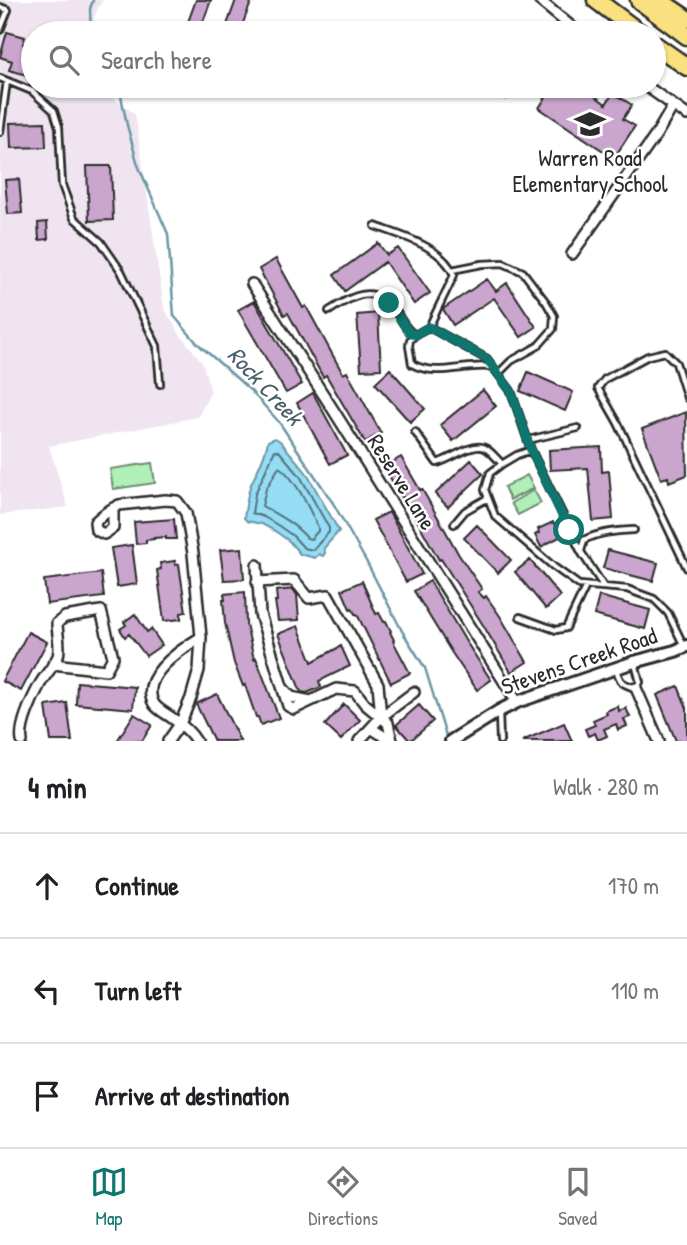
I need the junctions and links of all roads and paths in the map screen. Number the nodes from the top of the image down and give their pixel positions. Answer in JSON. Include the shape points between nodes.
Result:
{"nodes":[{"id":1,"x":540,"y":0,"type":"edge"},
{"id":2,"x":596,"y":0,"type":"edge"},
{"id":3,"x":639,"y":0,"type":"edge"},
{"id":4,"x":660,"y":0,"type":"edge"},
{"id":5,"x":0,"y":7,"type":"edge"},
{"id":6,"x":687,"y":19,"type":"edge"},
{"id":7,"x":565,"y":21,"type":"edge"},
{"id":8,"x":624,"y":21,"type":"edge"},
{"id":9,"x":0,"y":30,"type":"edge"},
{"id":10,"x":687,"y":36,"type":"edge"},
{"id":11,"x":666,"y":52,"type":"edge"},
{"id":12,"x":687,"y":67,"type":"edge"},
{"id":13,"x":0,"y":78,"type":"edge"},
{"id":14,"x":7,"y":81,"type":"junction"},
{"id":15,"x":21,"y":87,"type":"edge"},
{"id":16,"x":39,"y":98,"type":"edge"},
{"id":17,"x":662,"y":98,"type":"edge"},
{"id":18,"x":673,"y":106,"type":"junction"},
{"id":19,"x":687,"y":115,"type":"edge"},
{"id":20,"x":0,"y":132,"type":"edge"},
{"id":21,"x":375,"y":226,"type":"dead end"},
{"id":22,"x":572,"y":254,"type":"dead end"},
{"id":23,"x":452,"y":270,"type":"junction"},
{"id":24,"x":252,"y":284,"type":"dead end"},
{"id":25,"x":329,"y":311,"type":"dead end"},
{"id":26,"x":429,"y":327,"type":"junction"},
{"id":27,"x":415,"y":335,"type":"junction"},
{"id":28,"x":493,"y":367,"type":"junction"},
{"id":29,"x":498,"y":374,"type":"junction"},
{"id":30,"x":160,"y":384,"type":"dead end"},
{"id":31,"x":687,"y":398,"type":"edge"},
{"id":32,"x":578,"y":428,"type":"dead end"},
{"id":33,"x":415,"y":432,"type":"dead end"},
{"id":34,"x":527,"y":440,"type":"junction"},
{"id":35,"x":531,"y":450,"type":"junction"},
{"id":36,"x":502,"y":464,"type":"junction"},
{"id":37,"x":488,"y":498,"type":"junction"},
{"id":38,"x":113,"y":508,"type":"dead end"},
{"id":39,"x":454,"y":524,"type":"dead end"},
{"id":40,"x":634,"y":530,"type":"dead end"},
{"id":41,"x":581,"y":552,"type":"junction"},
{"id":42,"x":257,"y":565,"type":"dead end"},
{"id":43,"x":687,"y":568,"type":"edge"},
{"id":44,"x":257,"y":582,"type":"junction"},
{"id":45,"x":586,"y":586,"type":"junction"},
{"id":46,"x":604,"y":587,"type":"junction"},
{"id":47,"x":520,"y":617,"type":"dead end"},
{"id":48,"x":201,"y":637,"type":"junction"},
{"id":49,"x":686,"y":647,"type":"edge"},
{"id":50,"x":634,"y":662,"type":"junction"},
{"id":51,"x":52,"y":664,"type":"junction"},
{"id":52,"x":616,"y":668,"type":"junction"},
{"id":53,"x":636,"y":688,"type":"junction"},
{"id":54,"x":414,"y":692,"type":"dead end"},
{"id":55,"x":517,"y":702,"type":"junction"},
{"id":56,"x":499,"y":711,"type":"junction"},
{"id":57,"x":380,"y":717,"type":"junction"},
{"id":58,"x":180,"y":724,"type":"junction"},
{"id":59,"x":371,"y":728,"type":"junction"},
{"id":60,"x":22,"y":741,"type":"edge"},
{"id":61,"x":168,"y":741,"type":"edge"},
{"id":62,"x":196,"y":741,"type":"edge"},
{"id":63,"x":359,"y":741,"type":"edge"},
{"id":64,"x":392,"y":741,"type":"edge"},
{"id":65,"x":451,"y":741,"type":"edge"},
{"id":66,"x":500,"y":741,"type":"edge"},
{"id":67,"x":659,"y":741,"type":"edge"}],
"edges":[{"from":1,"to":7,"type":"street"},
{"from":2,"to":8,"type":"highway"},
{"from":3,"to":10,"type":"highway"},
{"from":4,"to":6,"type":"highway"},
{"from":5,"to":9,"type":"lane","via":[[8,10]]},
{"from":11,"to":12,"type":"highway"},
{"from":13,"to":14,"type":"lane"},
{"from":14,"to":15,"type":"lane"},
{"from":14,"to":20,"type":"lane"},
{"from":16,"to":30,"type":"lane","via":[[54,111],[60,127],[62,184],[74,218],[101,242],[121,271],[157,346]]},
{"from":17,"to":18,"type":"street"},
{"from":18,"to":19,"type":"street"},
{"from":18,"to":22,"type":"street"},
{"from":21,"to":23,"type":"lane","via":[[440,255]]},
{"from":23,"to":26,"type":"lane","via":[[454,275]]},
{"from":23,"to":29,"type":"lane","via":[[503,263],[523,272],[554,316],[553,329],[538,346]]},
{"from":24,"to":55,"type":"street","name":"Reserve Lane"},
{"from":25,"to":27,"type":"lane","via":[[354,297],[375,294],[389,303]]},
{"from":26,"to":27,"type":"lane"},
{"from":26,"to":28,"type":"lane","via":[[487,359]]},
{"from":27,"to":28,"type":"lane","via":[[408,346],[416,367],[446,371]]},
{"from":28,"to":29,"type":"lane"},
{"from":29,"to":34,"type":"lane","via":[[511,391]]},
{"from":31,"to":43,"type":"lane","via":[[676,363],[665,352],[605,379],[598,388]]},
{"from":32,"to":34,"type":"lane"},
{"from":33,"to":36,"type":"lane","via":[[437,463],[474,446],[483,447]]},
{"from":34,"to":35,"type":"lane"},
{"from":35,"to":36,"type":"lane"},
{"from":35,"to":41,"type":"lane"},
{"from":36,"to":37,"type":"lane","via":[[490,473],[485,490]]},
{"from":37,"to":39,"type":"lane","via":[[465,511]]},
{"from":37,"to":45,"type":"lane","via":[[495,516],[507,528],[554,567]]},
{"from":38,"to":48,"type":"street","via":[[165,500],[177,501],[186,513]]},
{"from":40,"to":41,"type":"lane","via":[[588,537]]},
{"from":41,"to":46,"type":"lane"},
{"from":42,"to":44,"type":"street"},
{"from":44,"to":57,"type":"street","via":[[294,580],[309,597],[328,595],[378,684]]},
{"from":44,"to":57,"type":"street","via":[[260,614],[288,706],[291,709],[336,689],[355,691]]},
{"from":45,"to":46,"type":"lane"},
{"from":45,"to":47,"type":"lane","via":[[566,628],[556,630]]},
{"from":46,"to":49,"type":"lane","via":[[654,599],[668,613]]},
{"from":48,"to":58,"type":"street","via":[[199,670]]},
{"from":48,"to":58,"type":"street","via":[[175,654],[150,690],[154,705]]},
{"from":49,"to":50,"type":"street","name":"Stevens Creek Road"},
{"from":50,"to":52,"type":"street","name":"Stevens Creek Road"},
{"from":50,"to":53,"type":"lane","via":[[640,682]]},
{"from":51,"to":51,"type":"street","via":[[106,670],[113,657],[101,611],[65,617],[57,623],[59,654]]},
{"from":51,"to":60,"type":"street","via":[[27,713]]},
{"from":52,"to":53,"type":"lane","via":[[619,680]]},
{"from":52,"to":55,"type":"street","name":"Stevens Creek Road"},
{"from":53,"to":67,"type":"street"},
{"from":54,"to":57,"type":"street"},
{"from":55,"to":56,"type":"street","name":"Stevens Creek Road"},
{"from":56,"to":65,"type":"street","name":"Stevens Creek Road"},
{"from":56,"to":66,"type":"lane"},
{"from":57,"to":59,"type":"street"},
{"from":57,"to":64,"type":"street","via":[[388,723]]},
{"from":58,"to":61,"type":"street"},
{"from":58,"to":62,"type":"street"},
{"from":59,"to":63,"type":"street"},
{"from":59,"to":64,"type":"street"}]}
